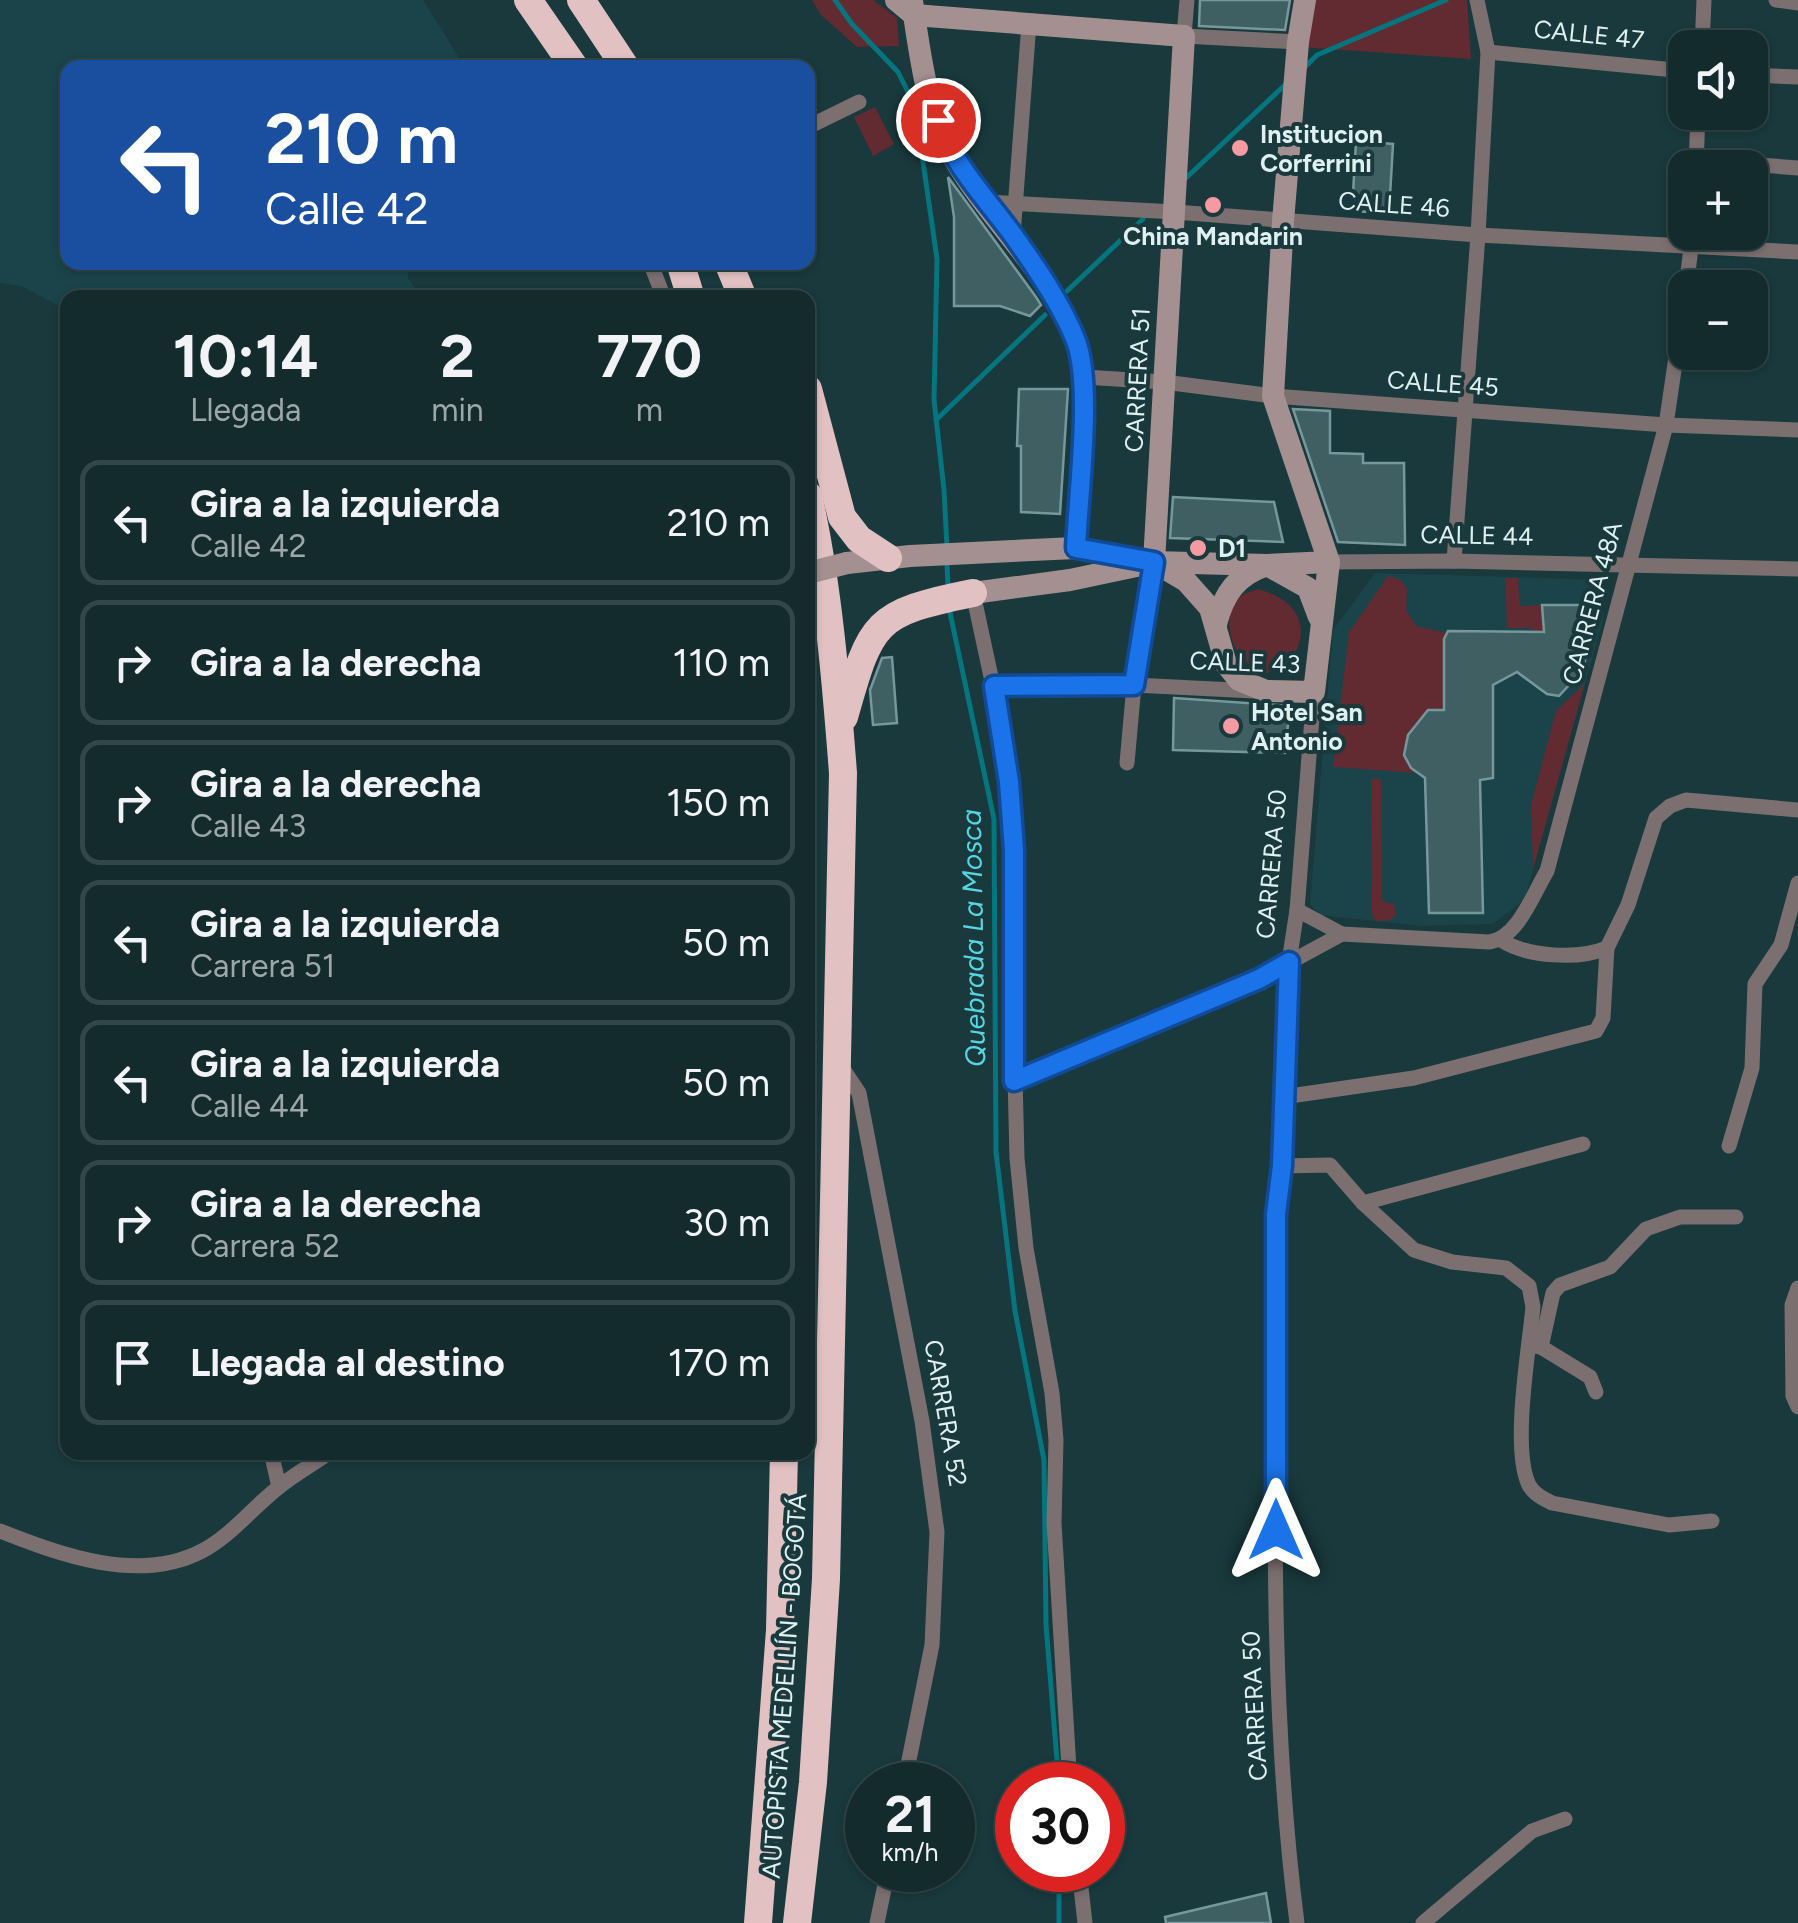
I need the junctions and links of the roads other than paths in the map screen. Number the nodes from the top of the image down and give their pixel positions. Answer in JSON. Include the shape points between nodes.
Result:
{"nodes":[{"id":1,"x":528,"y":0,"type":"edge"},
{"id":2,"x":581,"y":0,"type":"edge"},
{"id":3,"x":1187,"y":0,"type":"edge"},
{"id":4,"x":1304,"y":0,"type":"edge"},
{"id":5,"x":1704,"y":0,"type":"edge"},
{"id":6,"x":1776,"y":0,"type":"edge"},
{"id":7,"x":1478,"y":3,"type":"edge"},
{"id":8,"x":1798,"y":3,"type":"edge"},
{"id":9,"x":908,"y":5,"type":"edge"},
{"id":10,"x":1029,"y":23,"type":"junction"},
{"id":11,"x":1703,"y":30,"type":"edge"},
{"id":12,"x":1184,"y":36,"type":"junction"},
{"id":13,"x":1297,"y":51,"type":"junction"},
{"id":14,"x":1488,"y":52,"type":"junction"},
{"id":15,"x":569,"y":60,"type":"edge"},
{"id":16,"x":621,"y":60,"type":"edge"},
{"id":17,"x":1668,"y":69,"type":"edge"},
{"id":18,"x":1768,"y":76,"type":"edge"},
{"id":19,"x":1798,"y":77,"type":"edge"},
{"id":20,"x":859,"y":102,"type":"dead end"},
{"id":21,"x":815,"y":124,"type":"edge"},
{"id":22,"x":1768,"y":167,"type":"edge"},
{"id":23,"x":1798,"y":168,"type":"edge"},
{"id":24,"x":986,"y":202,"type":"junction"},
{"id":25,"x":1014,"y":204,"type":"junction"},
{"id":26,"x":1175,"y":212,"type":"junction"},
{"id":27,"x":1283,"y":221,"type":"junction"},
{"id":28,"x":1013,"y":235,"type":"junction"},
{"id":29,"x":1478,"y":235,"type":"junction"},
{"id":30,"x":1668,"y":239,"type":"edge"},
{"id":31,"x":1768,"y":248,"type":"edge"},
{"id":32,"x":1798,"y":252,"type":"edge"},
{"id":33,"x":1674,"y":370,"type":"edge"},
{"id":34,"x":1084,"y":377,"type":"junction"},
{"id":35,"x":1164,"y":382,"type":"junction"},
{"id":36,"x":1272,"y":396,"type":"junction"},
{"id":37,"x":1466,"y":410,"type":"junction"},
{"id":38,"x":815,"y":415,"type":"edge"},
{"id":39,"x":1666,"y":425,"type":"junction"},
{"id":40,"x":1798,"y":430,"type":"edge"},
{"id":41,"x":815,"y":527,"type":"edge"},
{"id":42,"x":1076,"y":548,"type":"junction"},
{"id":43,"x":899,"y":557,"type":"junction"},
{"id":44,"x":1454,"y":561,"type":"junction"},
{"id":45,"x":1154,"y":562,"type":"junction"},
{"id":46,"x":1329,"y":562,"type":"junction"},
{"id":47,"x":1267,"y":565,"type":"junction"},
{"id":48,"x":1627,"y":568,"type":"junction"},
{"id":49,"x":1798,"y":569,"type":"edge"},
{"id":50,"x":815,"y":571,"type":"edge"},
{"id":51,"x":968,"y":594,"type":"junction"},
{"id":52,"x":1216,"y":624,"type":"junction"},
{"id":53,"x":1321,"y":632,"type":"junction"},
{"id":54,"x":1134,"y":685,"type":"junction"},
{"id":55,"x":994,"y":686,"type":"junction"},
{"id":56,"x":1266,"y":691,"type":"junction"},
{"id":57,"x":1314,"y":692,"type":"junction"},
{"id":58,"x":840,"y":733,"type":"junction"},
{"id":59,"x":1127,"y":762,"type":"dead end"},
{"id":60,"x":1798,"y":810,"type":"edge"},
{"id":61,"x":1798,"y":883,"type":"edge"},
{"id":62,"x":1297,"y":910,"type":"junction"},
{"id":63,"x":1342,"y":934,"type":"junction"},
{"id":64,"x":1501,"y":940,"type":"junction"},
{"id":65,"x":1781,"y":945,"type":"junction"},
{"id":66,"x":1607,"y":948,"type":"junction"},
{"id":67,"x":1798,"y":952,"type":"edge"},
{"id":68,"x":1289,"y":962,"type":"junction"},
{"id":69,"x":836,"y":1058,"type":"junction"},
{"id":70,"x":1014,"y":1081,"type":"junction"},
{"id":71,"x":1283,"y":1097,"type":"junction"},
{"id":72,"x":1583,"y":1144,"type":"dead end"},
{"id":73,"x":1730,"y":1146,"type":"dead end"},
{"id":74,"x":1282,"y":1166,"type":"junction"},
{"id":75,"x":1363,"y":1203,"type":"junction"},
{"id":76,"x":1736,"y":1216,"type":"dead end"},
{"id":77,"x":1798,"y":1288,"type":"edge"},
{"id":78,"x":1535,"y":1346,"type":"junction"},
{"id":79,"x":1596,"y":1392,"type":"dead end"},
{"id":80,"x":1798,"y":1407,"type":"edge"},
{"id":81,"x":273,"y":1460,"type":"edge"},
{"id":82,"x":319,"y":1460,"type":"edge"},
{"id":83,"x":784,"y":1460,"type":"edge"},
{"id":84,"x":280,"y":1487,"type":"junction"},
{"id":85,"x":1712,"y":1522,"type":"dead end"},
{"id":86,"x":0,"y":1531,"type":"edge"},
{"id":87,"x":909,"y":1762,"type":"edge"},
{"id":88,"x":1069,"y":1762,"type":"edge"},
{"id":89,"x":1565,"y":1819,"type":"dead end"},
{"id":90,"x":883,"y":1892,"type":"edge"},
{"id":91,"x":1081,"y":1892,"type":"edge"},
{"id":92,"x":758,"y":1923,"type":"edge"},
{"id":93,"x":797,"y":1923,"type":"edge"},
{"id":94,"x":877,"y":1923,"type":"edge"},
{"id":95,"x":1085,"y":1923,"type":"edge"},
{"id":96,"x":1297,"y":1923,"type":"edge"},
{"id":97,"x":1423,"y":1923,"type":"edge"}],
"edges":[{"from":1,"to":15,"type":"highway"},
{"from":2,"to":16,"type":"highway"},
{"from":3,"to":12,"type":"street","name":"CARRERA 51"},
{"from":4,"to":13,"type":"street","name":"CARRERA 50"},
{"from":5,"to":11,"type":"street"},
{"from":6,"to":8,"type":"street"},
{"from":7,"to":14,"type":"street"},
{"from":9,"to":10,"type":"street"},
{"from":9,"to":24,"type":"street","via":[[946,142]]},
{"from":10,"to":12,"type":"street"},
{"from":10,"to":25,"type":"street"},
{"from":12,"to":13,"type":"street"},
{"from":12,"to":26,"type":"street","name":"CARRERA 51"},
{"from":13,"to":27,"type":"street","name":"CARRERA 50"},
{"from":14,"to":17,"type":"street","name":"CALLE 47"},
{"from":14,"to":29,"type":"street"},
{"from":18,"to":19,"type":"street"},
{"from":20,"to":21,"type":"street"},
{"from":22,"to":23,"type":"street"},
{"from":24,"to":25,"type":"street","name":"CALLE 46"},
{"from":24,"to":28,"type":"street"},
{"from":25,"to":26,"type":"street","name":"CALLE 46"},
{"from":25,"to":28,"type":"street"},
{"from":26,"to":27,"type":"street","name":"CALLE 46"},
{"from":26,"to":35,"type":"street","name":"CARRERA 51"},
{"from":27,"to":29,"type":"street","name":"CALLE 46"},
{"from":27,"to":36,"type":"street","name":"CARRERA 50"},
{"from":28,"to":34,"type":"street","via":[[1077,342]]},
{"from":29,"to":30,"type":"street","name":"CALLE 46"},
{"from":29,"to":37,"type":"street"},
{"from":31,"to":32,"type":"street","name":"CALLE 46"},
{"from":33,"to":39,"type":"street","name":"CARRERA 48A"},
{"from":34,"to":35,"type":"street","name":"CALLE 45"},
{"from":34,"to":42,"type":"street"},
{"from":35,"to":36,"type":"street","name":"CALLE 45"},
{"from":35,"to":45,"type":"street","name":"CARRERA 51"},
{"from":36,"to":37,"type":"street","name":"CALLE 45"},
{"from":36,"to":46,"type":"street","name":"CARRERA 50"},
{"from":37,"to":39,"type":"street","name":"CALLE 45"},
{"from":37,"to":44,"type":"street"},
{"from":38,"to":43,"type":"highway","via":[[842,517],[859,539]]},
{"from":39,"to":40,"type":"street","name":"CALLE 45"},
{"from":39,"to":48,"type":"street","name":"CARRERA 48A"},
{"from":41,"to":58,"type":"highway","name":"AUTOPISTA MEDELLÍN - BOGOTÁ"},
{"from":42,"to":43,"type":"street","name":"CALLE 44"},
{"from":42,"to":45,"type":"street","name":"CALLE 44"},
{"from":43,"to":50,"type":"street","name":"CALLE 44","bridge":true},
{"from":44,"to":46,"type":"street","name":"CALLE 44"},
{"from":44,"to":48,"type":"street","name":"CALLE 44"},
{"from":45,"to":47,"type":"street","name":"CALLE 44"},
{"from":45,"to":51,"type":"street","name":"CALLE 44"},
{"from":45,"to":52,"type":"street","via":[[1197,592]]},
{"from":45,"to":54,"type":"street","name":"CARRERA 51"},
{"from":46,"to":47,"type":"street","name":"CALLE 44"},
{"from":46,"to":53,"type":"street","name":"CARRERA 50"},
{"from":47,"to":52,"type":"street","via":[[1232,585]]},
{"from":47,"to":53,"type":"street","via":[[1308,588]]},
{"from":48,"to":49,"type":"street","name":"CALLE 44"},
{"from":48,"to":64,"type":"street","name":"CARRERA 48A","via":[[1547,870]]},
{"from":51,"to":55,"type":"street"},
{"from":51,"to":58,"type":"highway","via":[[916,606],[884,622],[861,656]]},
{"from":52,"to":56,"type":"street","via":[[1226,664],[1239,680]]},
{"from":53,"to":56,"type":"street","via":[[1312,662],[1296,679]]},
{"from":53,"to":57,"type":"street","name":"CARRERA 50"},
{"from":54,"to":55,"type":"street","name":"CALLE 43"},
{"from":54,"to":56,"type":"street","name":"CALLE 43"},
{"from":54,"to":59,"type":"street","name":"CARRERA 51"},
{"from":55,"to":70,"type":"street","via":[[1014,850]]},
{"from":56,"to":57,"type":"street","name":"CALLE 43"},
{"from":57,"to":62,"type":"street","name":"CARRERA 50"},
{"from":58,"to":69,"type":"highway","name":"AUTOPISTA MEDELLÍN - BOGOTÁ"},
{"from":60,"to":66,"type":"street","via":[[1686,800],[1670,806],[1656,818]]},
{"from":61,"to":65,"type":"street"},
{"from":62,"to":63,"type":"street"},
{"from":62,"to":68,"type":"street","name":"CARRERA 50"},
{"from":63,"to":64,"type":"street"},
{"from":63,"to":68,"type":"street"},
{"from":64,"to":66,"type":"street","via":[[1528,954]]},
{"from":65,"to":67,"type":"street"},
{"from":65,"to":73,"type":"street","via":[[1754,984],[1752,1068]]},
{"from":66,"to":71,"type":"street","via":[[1596,1031],[1414,1078]]},
{"from":68,"to":70,"type":"street"},
{"from":68,"to":71,"type":"street","name":"CARRERA 50"},
{"from":69,"to":87,"type":"street","name":"CARRERA 52","via":[[859,1093],[937,1532],[932,1645]]},
{"from":69,"to":93,"type":"highway","name":"AUTOPISTA MEDELLÍN - BOGOTÁ","via":[[826,1579]]},
{"from":70,"to":88,"type":"street","via":[[1026,1248],[1056,1440],[1054,1523]]},
{"from":71,"to":74,"type":"street","name":"CARRERA 50"},
{"from":72,"to":75,"type":"street"},
{"from":74,"to":75,"type":"street","via":[[1330,1165]]},
{"from":74,"to":96,"type":"street","name":"CARRERA 50","via":[[1276,1214],[1276,1567]]},
{"from":75,"to":78,"type":"street","via":[[1414,1250],[1506,1268],[1528,1286]]},
{"from":76,"to":78,"type":"street","via":[[1680,1217],[1646,1229],[1610,1267],[1560,1285]]},
{"from":77,"to":80,"type":"street","via":[[1792,1305]]},
{"from":78,"to":79,"type":"street","via":[[1590,1378]]},
{"from":78,"to":85,"type":"street","via":[[1522,1448],[1528,1484],[1538,1495],[1669,1525]]},
{"from":81,"to":84,"type":"street"},
{"from":82,"to":84,"type":"street"},
{"from":83,"to":92,"type":"highway","name":"AUTOPISTA MEDELLÍN - BOGOTÁ","via":[[780,1630]]},
{"from":84,"to":86,"type":"street","via":[[202,1551],[171,1562],[125,1566],[65,1556]]},
{"from":89,"to":97,"type":"street","via":[[1532,1830]]},
{"from":90,"to":94,"type":"street"},
{"from":91,"to":95,"type":"street"}]}
